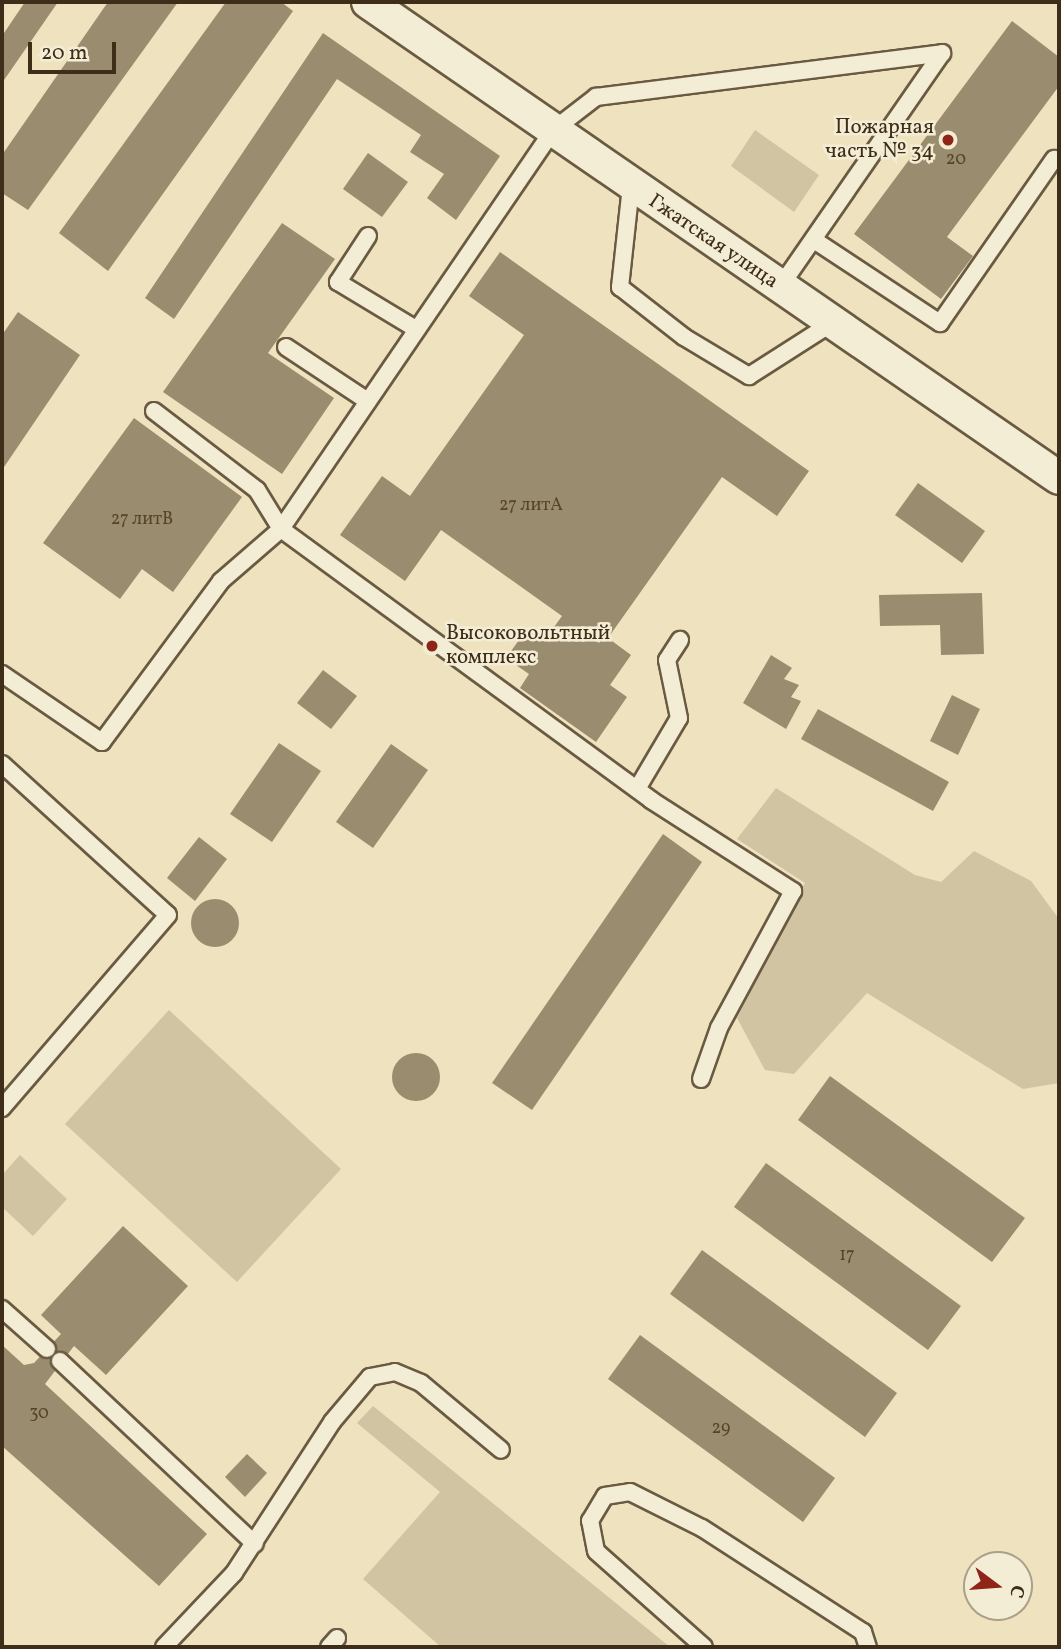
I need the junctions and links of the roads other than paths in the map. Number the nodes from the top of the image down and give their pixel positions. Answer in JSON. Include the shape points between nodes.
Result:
{"nodes":[{"id":1,"x":368,"y":2,"type":"edge"},
{"id":2,"x":552,"y":131,"type":"junction"},
{"id":3,"x":1054,"y":159,"type":"dead end"},
{"id":4,"x":631,"y":186,"type":"junction"},
{"id":5,"x":368,"y":236,"type":"dead end"},
{"id":6,"x":814,"y":240,"type":"junction"},
{"id":7,"x":780,"y":287,"type":"junction"},
{"id":8,"x":832,"y":323,"type":"junction"},
{"id":9,"x":416,"y":328,"type":"junction"},
{"id":10,"x":286,"y":347,"type":"dead end"},
{"id":11,"x":366,"y":400,"type":"junction"},
{"id":12,"x":154,"y":411,"type":"dead end"},
{"id":13,"x":1059,"y":478,"type":"edge"},
{"id":14,"x":281,"y":529,"type":"junction"},
{"id":15,"x":680,"y":640,"type":"dead end"},
{"id":16,"x":2,"y":674,"type":"edge"},
{"id":17,"x":2,"y":764,"type":"edge"},
{"id":18,"x":637,"y":789,"type":"junction"},
{"id":19,"x":701,"y":1079,"type":"dead end"},
{"id":20,"x":2,"y":1108,"type":"edge"},
{"id":21,"x":2,"y":1309,"type":"edge"},
{"id":22,"x":47,"y":1349,"type":"dead end"},
{"id":23,"x":60,"y":1361,"type":"dead end"},
{"id":24,"x":500,"y":1450,"type":"dead end"},
{"id":25,"x":254,"y":1544,"type":"junction"},
{"id":26,"x":164,"y":1647,"type":"edge"},
{"id":27,"x":704,"y":1647,"type":"edge"},
{"id":28,"x":868,"y":1647,"type":"edge"}],
"edges":[{"from":1,"to":2,"type":"street","name":"Гжатская улица"},
{"from":2,"to":4,"type":"street","name":"Гжатская улица"},
{"from":2,"to":6,"type":"lane","via":[[596,97],[942,52]]},
{"from":2,"to":9,"type":"lane"},
{"from":3,"to":6,"type":"lane","via":[[940,323]]},
{"from":4,"to":7,"type":"street","name":"Гжатская улица"},
{"from":4,"to":8,"type":"lane","via":[[620,287],[684,337],[749,376]]},
{"from":5,"to":9,"type":"lane","via":[[338,282]]},
{"from":6,"to":7,"type":"lane"},
{"from":7,"to":8,"type":"street","name":"Гжатская улица"},
{"from":8,"to":13,"type":"street","name":"Гжатская улица"},
{"from":9,"to":11,"type":"lane"},
{"from":10,"to":11,"type":"lane"},
{"from":11,"to":14,"type":"lane"},
{"from":12,"to":14,"type":"lane","via":[[257,490]]},
{"from":14,"to":16,"type":"lane","via":[[221,582],[102,742]]},
{"from":14,"to":18,"type":"lane"},
{"from":15,"to":18,"type":"lane","via":[[667,660],[679,718]]},
{"from":17,"to":20,"type":"lane","via":[[168,915]]},
{"from":18,"to":19,"type":"lane","via":[[793,891],[719,1028]]},
{"from":21,"to":22,"type":"lane"},
{"from":23,"to":25,"type":"lane"},
{"from":24,"to":25,"type":"lane","via":[[421,1382],[395,1373],[370,1377],[332,1422]]},
{"from":25,"to":26,"type":"lane"},
{"from":27,"to":28,"type":"lane","via":[[596,1551],[590,1521],[605,1496],[630,1492],[702,1528],[863,1632]]}]}
